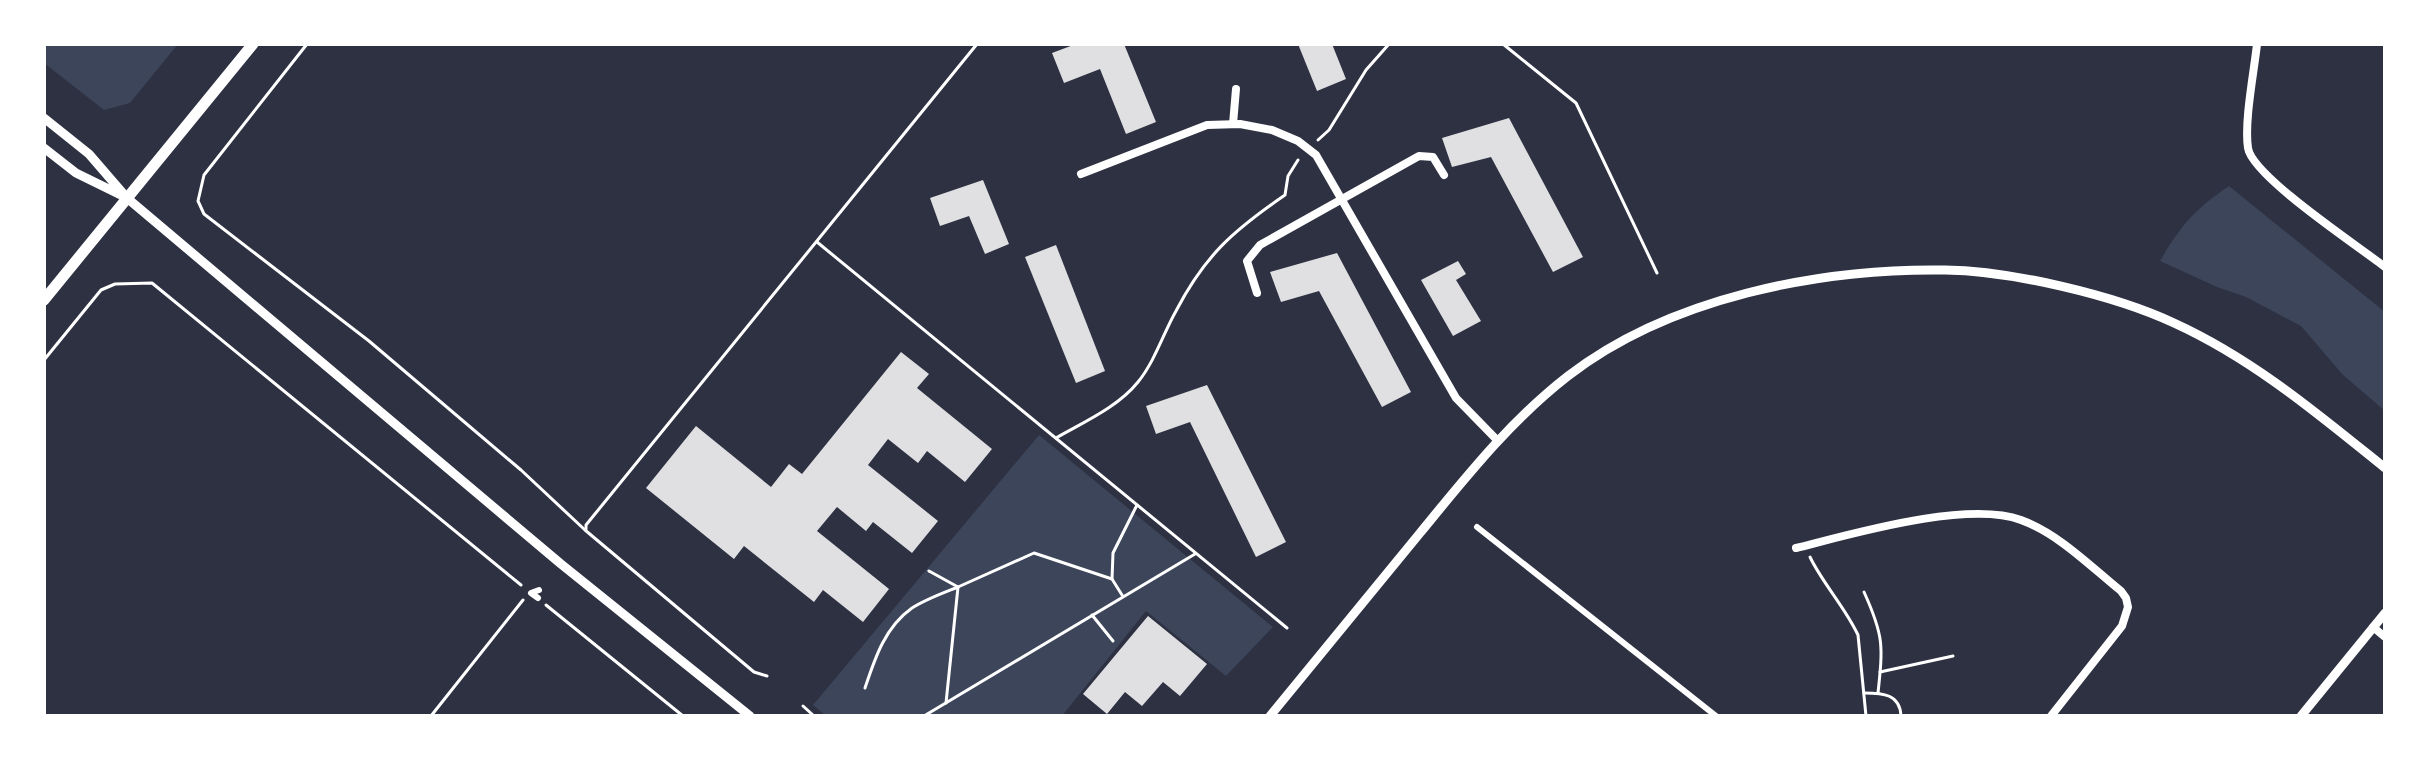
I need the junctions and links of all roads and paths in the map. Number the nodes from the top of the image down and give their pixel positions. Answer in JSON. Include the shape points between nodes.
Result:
{"nodes":[{"id":1,"x":253,"y":44,"type":"edge"},
{"id":2,"x":307,"y":44,"type":"edge"},
{"id":3,"x":977,"y":44,"type":"edge"},
{"id":4,"x":1389,"y":44,"type":"edge"},
{"id":5,"x":1503,"y":44,"type":"edge"},
{"id":6,"x":2257,"y":44,"type":"edge"},
{"id":7,"x":1236,"y":89,"type":"dead end"},
{"id":8,"x":44,"y":118,"type":"edge"},
{"id":9,"x":1233,"y":124,"type":"junction"},
{"id":10,"x":44,"y":148,"type":"edge"},
{"id":11,"x":1307,"y":148,"type":"junction"},
{"id":12,"x":1081,"y":174,"type":"dead end"},
{"id":13,"x":1444,"y":175,"type":"dead end"},
{"id":14,"x":127,"y":198,"type":"junction"},
{"id":15,"x":1342,"y":198,"type":"junction"},
{"id":16,"x":816,"y":241,"type":"junction"},
{"id":17,"x":2385,"y":267,"type":"edge"},
{"id":18,"x":1657,"y":273,"type":"dead end"},
{"id":19,"x":1257,"y":293,"type":"dead end"},
{"id":20,"x":44,"y":300,"type":"edge"},
{"id":21,"x":44,"y":360,"type":"edge"},
{"id":22,"x":1056,"y":438,"type":"junction"},
{"id":23,"x":1497,"y":440,"type":"junction"},
{"id":24,"x":2385,"y":468,"type":"edge"},
{"id":25,"x":1137,"y":505,"type":"junction"},
{"id":26,"x":1477,"y":527,"type":"dead end"},
{"id":27,"x":585,"y":532,"type":"junction"},
{"id":28,"x":1800,"y":547,"type":"joint"},
{"id":29,"x":1196,"y":553,"type":"junction"},
{"id":30,"x":929,"y":571,"type":"dead end"},
{"id":31,"x":1112,"y":579,"type":"junction"},
{"id":32,"x":958,"y":587,"type":"junction"},
{"id":33,"x":535,"y":591,"type":"junction"},
{"id":34,"x":1864,"y":592,"type":"dead end"},
{"id":35,"x":1123,"y":596,"type":"junction"},
{"id":36,"x":538,"y":598,"type":"joint"},
{"id":37,"x":2385,"y":613,"type":"edge"},
{"id":38,"x":1092,"y":615,"type":"junction"},
{"id":39,"x":2373,"y":627,"type":"junction"},
{"id":40,"x":1287,"y":628,"type":"dead end"},
{"id":41,"x":2385,"y":637,"type":"edge"},
{"id":42,"x":1113,"y":641,"type":"dead end"},
{"id":43,"x":1953,"y":656,"type":"dead end"},
{"id":44,"x":1880,"y":672,"type":"junction"},
{"id":45,"x":767,"y":676,"type":"dead end"},
{"id":46,"x":865,"y":688,"type":"dead end"},
{"id":47,"x":1864,"y":693,"type":"junction"},
{"id":48,"x":1878,"y":693,"type":"junction"},
{"id":49,"x":946,"y":703,"type":"junction"},
{"id":50,"x":803,"y":706,"type":"dead end"},
{"id":51,"x":431,"y":716,"type":"edge"},
{"id":52,"x":683,"y":716,"type":"edge"},
{"id":53,"x":750,"y":716,"type":"edge"},
{"id":54,"x":814,"y":716,"type":"edge"},
{"id":55,"x":924,"y":716,"type":"edge"},
{"id":56,"x":1270,"y":716,"type":"edge"},
{"id":57,"x":1716,"y":716,"type":"edge"},
{"id":58,"x":1866,"y":716,"type":"edge"},
{"id":59,"x":1901,"y":716,"type":"edge"},
{"id":60,"x":2051,"y":716,"type":"edge"},
{"id":61,"x":2301,"y":716,"type":"edge"}],
"edges":[{"from":1,"to":14,"type":"main road"},
{"from":2,"to":27,"type":"path","via":[[204,175],[198,201],[204,214],[369,341],[521,470]]},
{"from":3,"to":16,"type":"path"},
{"from":4,"to":11,"type":"path","via":[[1329,130]]},
{"from":5,"to":18,"type":"path","via":[[1576,103]]},
{"from":6,"to":17,"type":"street","via":[[2248,151],[2270,180]]},
{"from":7,"to":9,"type":"street"},
{"from":8,"to":14,"type":"street","via":[[89,154]]},
{"from":9,"to":11,"type":"street","via":[[1272,130]]},
{"from":9,"to":12,"type":"street","via":[[1207,125]]},
{"from":10,"to":14,"type":"street","via":[[76,173]]},
{"from":11,"to":15,"type":"street"},
{"from":11,"to":22,"type":"path","via":[[1288,176],[1285,195],[1235,231],[1193,280],[1136,384]]},
{"from":13,"to":15,"type":"street","via":[[1433,157],[1419,156]]},
{"from":14,"to":20,"type":"main road"},
{"from":14,"to":53,"type":"street"},
{"from":15,"to":19,"type":"street","via":[[1260,245],[1247,261]]},
{"from":15,"to":23,"type":"street","via":[[1456,398]]},
{"from":16,"to":22,"type":"path"},
{"from":16,"to":27,"type":"path"},
{"from":21,"to":33,"type":"path","via":[[101,290],[115,284],[152,283]]},
{"from":22,"to":25,"type":"path"},
{"from":23,"to":24,"type":"street","via":[[1602,352],[1677,316],[1784,285],[1854,273],[1947,270],[2027,279],[2172,322],[2234,353],[2283,386]]},
{"from":23,"to":56,"type":"street"},
{"from":25,"to":29,"type":"path"},
{"from":25,"to":31,"type":"path","via":[[1113,553]]},
{"from":26,"to":57,"type":"street"},
{"from":27,"to":45,"type":"path","via":[[754,672]]},
{"from":28,"to":47,"type":"path","via":[[1858,635]]},
{"from":28,"to":60,"type":"street","via":[[1970,514],[2018,519],[2049,534],[2121,591],[2128,607],[2122,626]]},
{"from":29,"to":35,"type":"path"},
{"from":29,"to":40,"type":"path"},
{"from":30,"to":32,"type":"path"},
{"from":31,"to":32,"type":"path","via":[[1034,553]]},
{"from":31,"to":35,"type":"path"},
{"from":32,"to":46,"type":"path","via":[[900,618],[876,654]]},
{"from":32,"to":49,"type":"path"},
{"from":33,"to":36,"type":"street"},
{"from":33,"to":51,"type":"path"},
{"from":34,"to":44,"type":"path","via":[[1880,631]]},
{"from":35,"to":38,"type":"path"},
{"from":36,"to":52,"type":"path"},
{"from":37,"to":39,"type":"street"},
{"from":38,"to":42,"type":"path"},
{"from":38,"to":49,"type":"path"},
{"from":39,"to":41,"type":"street"},
{"from":39,"to":61,"type":"street"},
{"from":43,"to":44,"type":"path"},
{"from":44,"to":48,"type":"path"},
{"from":47,"to":48,"type":"path"},
{"from":47,"to":58,"type":"path"},
{"from":48,"to":59,"type":"path","via":[[1893,698]]},
{"from":49,"to":55,"type":"path"},
{"from":50,"to":54,"type":"path"}]}
